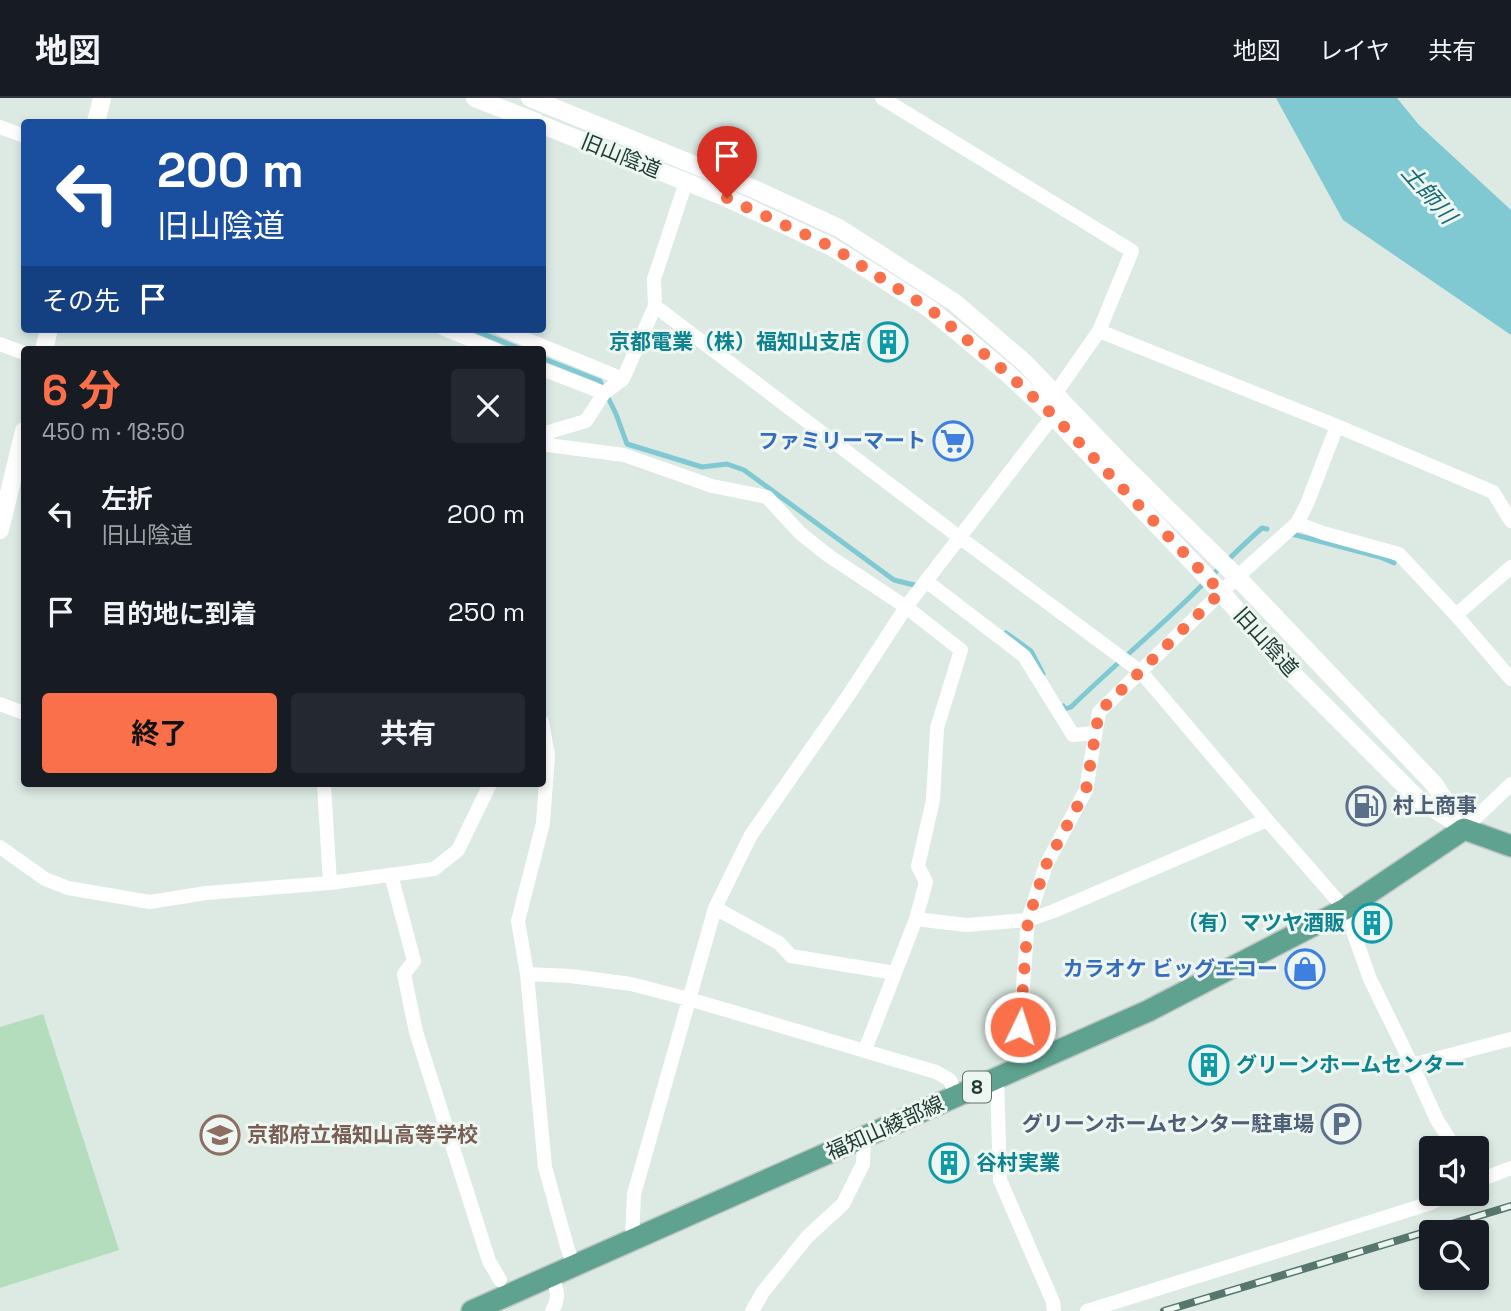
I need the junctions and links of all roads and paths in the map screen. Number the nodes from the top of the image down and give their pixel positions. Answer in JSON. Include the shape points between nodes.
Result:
{"nodes":[{"id":1,"x":102,"y":98,"type":"edge"},
{"id":2,"x":475,"y":98,"type":"edge"},
{"id":3,"x":530,"y":98,"type":"edge"},
{"id":4,"x":882,"y":98,"type":"edge"},
{"id":5,"x":97,"y":119,"type":"edge"},
{"id":6,"x":528,"y":119,"type":"edge"},
{"id":7,"x":0,"y":127,"type":"edge"},
{"id":8,"x":546,"y":127,"type":"edge"},
{"id":9,"x":21,"y":135,"type":"edge"},
{"id":10,"x":687,"y":182,"type":"junction"},
{"id":11,"x":655,"y":306,"type":"junction"},
{"id":12,"x":1099,"y":331,"type":"junction"},
{"id":13,"x":454,"y":333,"type":"edge"},
{"id":14,"x":510,"y":333,"type":"edge"},
{"id":15,"x":0,"y":344,"type":"edge"},
{"id":16,"x":486,"y":346,"type":"edge"},
{"id":17,"x":541,"y":346,"type":"edge"},
{"id":18,"x":546,"y":348,"type":"edge"},
{"id":19,"x":21,"y":352,"type":"edge"},
{"id":20,"x":546,"y":371,"type":"edge"},
{"id":21,"x":622,"y":379,"type":"junction"},
{"id":22,"x":604,"y":393,"type":"junction"},
{"id":23,"x":1055,"y":394,"type":"junction"},
{"id":24,"x":1053,"y":415,"type":"junction"},
{"id":25,"x":1337,"y":426,"type":"junction"},
{"id":26,"x":546,"y":433,"type":"edge"},
{"id":27,"x":546,"y":440,"type":"edge"},
{"id":28,"x":21,"y":443,"type":"edge"},
{"id":29,"x":1511,"y":521,"type":"edge"},
{"id":30,"x":1297,"y":523,"type":"junction"},
{"id":31,"x":0,"y":530,"type":"edge"},
{"id":32,"x":959,"y":537,"type":"junction"},
{"id":33,"x":1511,"y":567,"type":"edge"},
{"id":34,"x":1237,"y":577,"type":"junction"},
{"id":35,"x":926,"y":581,"type":"junction"},
{"id":36,"x":1221,"y":592,"type":"junction"},
{"id":37,"x":906,"y":607,"type":"junction"},
{"id":38,"x":1456,"y":615,"type":"junction"},
{"id":39,"x":1141,"y":672,"type":"junction"},
{"id":40,"x":1511,"y":678,"type":"edge"},
{"id":41,"x":0,"y":704,"type":"edge"},
{"id":42,"x":21,"y":712,"type":"edge"},
{"id":43,"x":1096,"y":733,"type":"junction"},
{"id":44,"x":546,"y":744,"type":"edge"},
{"id":45,"x":546,"y":782,"type":"edge"},
{"id":46,"x":1511,"y":784,"type":"edge"},
{"id":47,"x":324,"y":787,"type":"edge"},
{"id":48,"x":489,"y":787,"type":"edge"},
{"id":49,"x":546,"y":787,"type":"edge"},
{"id":50,"x":1267,"y":820,"type":"junction"},
{"id":51,"x":1464,"y":829,"type":"junction"},
{"id":52,"x":1511,"y":846,"type":"edge"},
{"id":53,"x":0,"y":847,"type":"edge"},
{"id":54,"x":391,"y":875,"type":"junction"},
{"id":55,"x":330,"y":883,"type":"junction"},
{"id":56,"x":715,"y":908,"type":"junction"},
{"id":57,"x":1345,"y":909,"type":"junction"},
{"id":58,"x":916,"y":919,"type":"junction"},
{"id":59,"x":1028,"y":920,"type":"junction"},
{"id":60,"x":895,"y":973,"type":"junction"},
{"id":61,"x":527,"y":974,"type":"junction"},
{"id":62,"x":689,"y":999,"type":"junction"},
{"id":63,"x":1511,"y":1039,"type":"edge"},
{"id":64,"x":865,"y":1050,"type":"junction"},
{"id":65,"x":1412,"y":1065,"type":"junction"},
{"id":66,"x":1024,"y":1067,"type":"junction"},
{"id":67,"x":997,"y":1078,"type":"junction"},
{"id":68,"x":956,"y":1096,"type":"junction"},
{"id":69,"x":1447,"y":1136,"type":"edge"},
{"id":70,"x":863,"y":1137,"type":"junction"},
{"id":71,"x":1511,"y":1168,"type":"edge"},
{"id":72,"x":1489,"y":1176,"type":"edge"},
{"id":73,"x":1420,"y":1206,"type":"edge"},
{"id":74,"x":632,"y":1240,"type":"junction"},
{"id":75,"x":575,"y":1265,"type":"junction"},
{"id":76,"x":552,"y":1276,"type":"junction"},
{"id":77,"x":500,"y":1280,"type":"dead end"},
{"id":78,"x":472,"y":1311,"type":"edge"},
{"id":79,"x":552,"y":1311,"type":"edge"},
{"id":80,"x":752,"y":1311,"type":"edge"},
{"id":81,"x":1054,"y":1311,"type":"edge"},
{"id":82,"x":1087,"y":1311,"type":"edge"}],
"edges":[{"from":1,"to":5,"type":"street"},
{"from":2,"to":6,"type":"street"},
{"from":3,"to":23,"type":"street","via":[[839,228],[954,302]]},
{"from":4,"to":12,"type":"street","via":[[1132,251]]},
{"from":7,"to":9,"type":"street"},
{"from":8,"to":10,"type":"street","name":"旧山陰道"},
{"from":10,"to":11,"type":"street","via":[[654,279]]},
{"from":10,"to":24,"type":"street","name":"旧山陰道","via":[[832,247],[880,276],[930,309]]},
{"from":11,"to":21,"type":"street"},
{"from":11,"to":32,"type":"street"},
{"from":12,"to":23,"type":"street"},
{"from":12,"to":25,"type":"street"},
{"from":13,"to":16,"type":"street"},
{"from":14,"to":17,"type":"street"},
{"from":15,"to":19,"type":"street"},
{"from":18,"to":21,"type":"street"},
{"from":20,"to":22,"type":"street"},
{"from":21,"to":22,"type":"street"},
{"from":22,"to":26,"type":"street","via":[[586,421]]},
{"from":23,"to":24,"type":"street"},
{"from":23,"to":34,"type":"street"},
{"from":24,"to":32,"type":"street"},
{"from":24,"to":36,"type":"street","name":"旧山陰道"},
{"from":25,"to":29,"type":"street","via":[[1493,492]]},
{"from":25,"to":30,"type":"street"},
{"from":27,"to":37,"type":"street","via":[[548,445],[624,455],[712,486],[767,497],[829,556]]},
{"from":28,"to":31,"type":"street"},
{"from":30,"to":34,"type":"street"},
{"from":30,"to":38,"type":"street","via":[[1399,554]]},
{"from":32,"to":35,"type":"street"},
{"from":32,"to":39,"type":"street"},
{"from":33,"to":38,"type":"street"},
{"from":34,"to":36,"type":"street"},
{"from":34,"to":51,"type":"street","via":[[1434,784]]},
{"from":35,"to":37,"type":"street"},
{"from":35,"to":43,"type":"street","via":[[1024,656],[1073,735]]},
{"from":36,"to":39,"type":"street"},
{"from":36,"to":51,"type":"street","name":"旧山陰道","via":[[1288,669],[1418,799]]},
{"from":37,"to":56,"type":"street","via":[[751,835]]},
{"from":37,"to":58,"type":"street","via":[[961,650],[937,728],[933,800],[918,866],[926,882]]},
{"from":38,"to":40,"type":"street"},
{"from":39,"to":43,"type":"street","via":[[1099,712]]},
{"from":39,"to":50,"type":"street"},
{"from":41,"to":42,"type":"street"},
{"from":43,"to":59,"type":"street","via":[[1086,790],[1046,865]]},
{"from":44,"to":45,"type":"street"},
{"from":46,"to":51,"type":"street"},
{"from":47,"to":55,"type":"street"},
{"from":48,"to":54,"type":"street","via":[[458,850],[434,869]]},
{"from":49,"to":61,"type":"street","via":[[543,823],[518,921]]},
{"from":50,"to":57,"type":"street"},
{"from":50,"to":59,"type":"street"},
{"from":51,"to":52,"type":"main road"},
{"from":51,"to":57,"type":"main road","name":"福知山綾部線","number":"8"},
{"from":53,"to":55,"type":"street","via":[[45,879],[68,888],[150,902]]},
{"from":54,"to":55,"type":"street"},
{"from":54,"to":77,"type":"street","via":[[414,961],[404,974],[416,1032],[489,1261]]},
{"from":56,"to":60,"type":"street","via":[[779,943],[791,956]]},
{"from":56,"to":62,"type":"street"},
{"from":57,"to":65,"type":"street","via":[[1370,979]]},
{"from":57,"to":66,"type":"main road","name":"福知山綾部線","number":"8","via":[[1149,1011]]},
{"from":58,"to":59,"type":"street","via":[[966,925]]},
{"from":58,"to":60,"type":"street"},
{"from":59,"to":66,"type":"street","via":[[1020,1027]]},
{"from":60,"to":64,"type":"street"},
{"from":61,"to":62,"type":"street","via":[[631,984]]},
{"from":61,"to":75,"type":"street","via":[[545,1167]]},
{"from":62,"to":64,"type":"street"},
{"from":62,"to":74,"type":"street","via":[[634,1194]]},
{"from":63,"to":65,"type":"street"},
{"from":64,"to":68,"type":"street","via":[[936,1072],[950,1080]]},
{"from":65,"to":69,"type":"street"},
{"from":66,"to":67,"type":"main road","name":"福知山綾部線","number":"8"},
{"from":67,"to":68,"type":"main road","name":"福知山綾部線","number":"8"},
{"from":67,"to":81,"type":"street","via":[[1000,1180]]},
{"from":68,"to":70,"type":"main road","name":"福知山綾部線","number":"8"},
{"from":70,"to":74,"type":"main road","name":"福知山綾部線","number":"8"},
{"from":70,"to":80,"type":"street","via":[[863,1164],[843,1204],[807,1237]]},
{"from":71,"to":72,"type":"street"},
{"from":73,"to":82,"type":"street"},
{"from":74,"to":75,"type":"main road","name":"福知山綾部線","number":"8"},
{"from":75,"to":76,"type":"main road","name":"福知山綾部線","number":"8"},
{"from":76,"to":78,"type":"main road","name":"福知山綾部線","number":"8"},
{"from":76,"to":79,"type":"street","via":[[558,1292]]}]}
